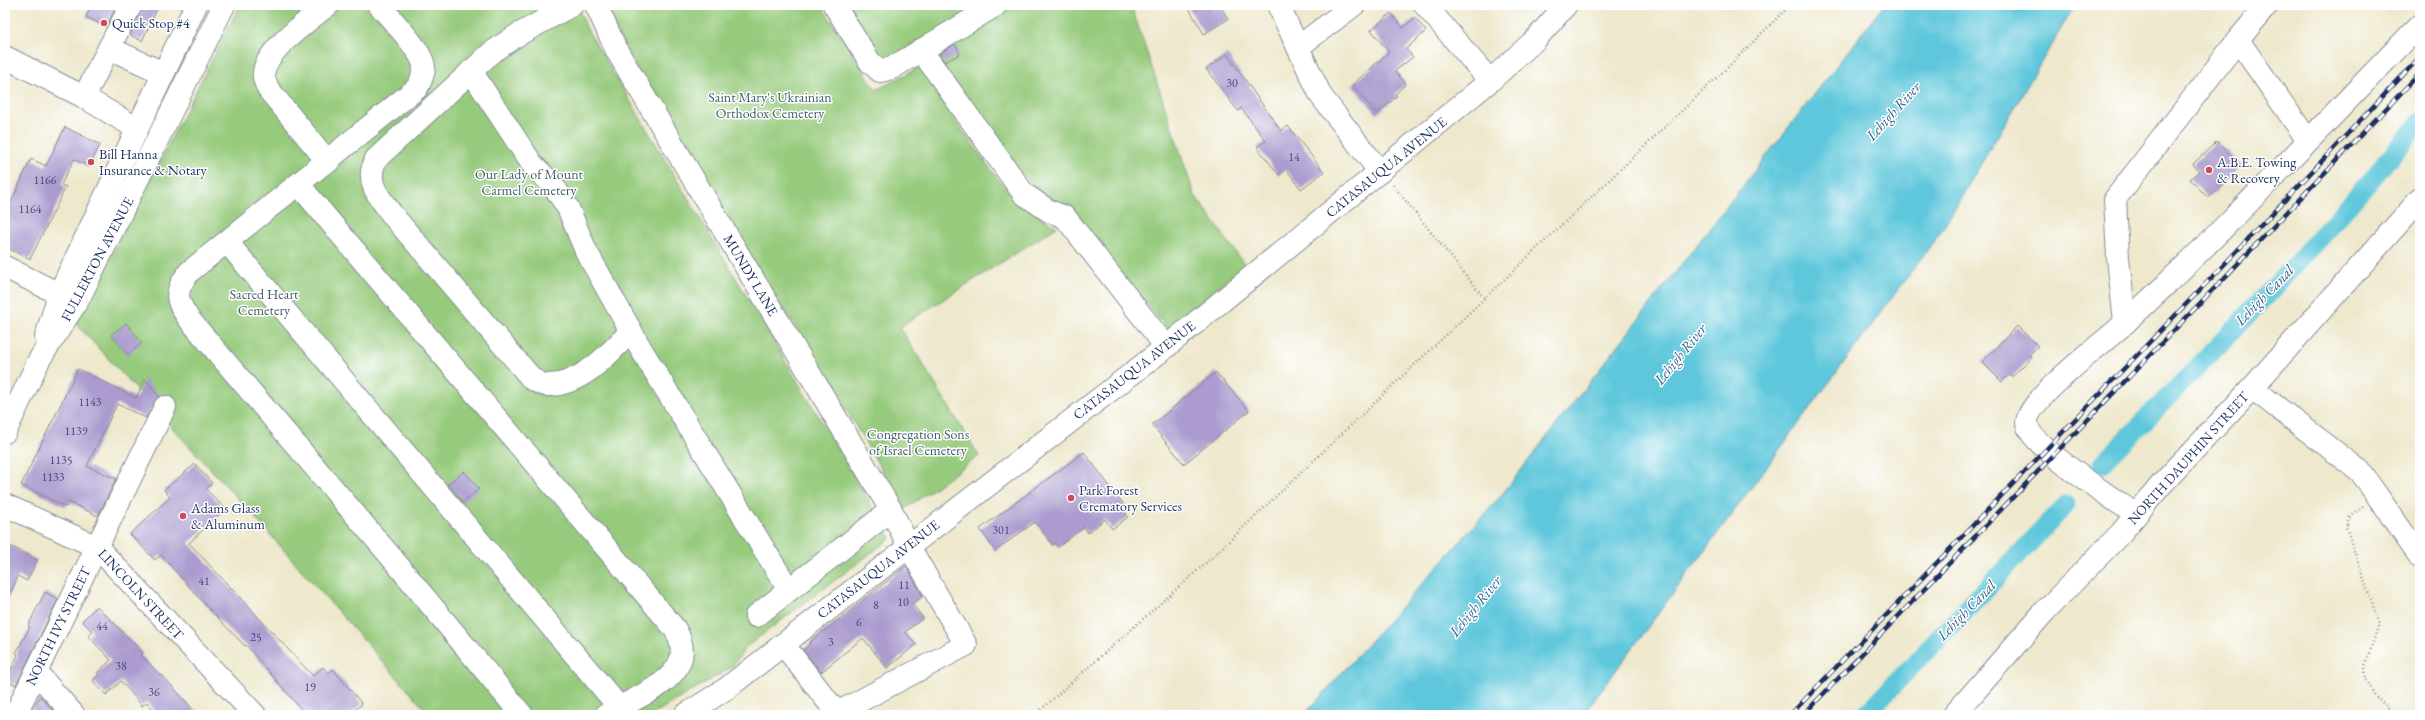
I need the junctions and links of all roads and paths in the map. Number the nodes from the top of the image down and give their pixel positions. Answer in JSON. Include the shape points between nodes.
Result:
{"nodes":[{"id":1,"x":131,"y":5,"type":"edge"},
{"id":2,"x":196,"y":5,"type":"edge"},
{"id":3,"x":224,"y":5,"type":"edge"},
{"id":4,"x":328,"y":5,"type":"edge"},
{"id":5,"x":379,"y":5,"type":"edge"},
{"id":6,"x":572,"y":5,"type":"edge"},
{"id":7,"x":596,"y":5,"type":"edge"},
{"id":8,"x":834,"y":5,"type":"edge"},
{"id":9,"x":1278,"y":5,"type":"edge"},
{"id":10,"x":1354,"y":5,"type":"edge"},
{"id":11,"x":1425,"y":5,"type":"edge"},
{"id":12,"x":1566,"y":5,"type":"edge"},
{"id":13,"x":1790,"y":5,"type":"edge"},
{"id":14,"x":2267,"y":5,"type":"edge"},
{"id":15,"x":992,"y":6,"type":"edge"},
{"id":16,"x":2420,"y":25,"type":"edge"},
{"id":17,"x":2238,"y":40,"type":"junction"},
{"id":18,"x":1298,"y":47,"type":"junction"},
{"id":19,"x":109,"y":48,"type":"junction"},
{"id":20,"x":921,"y":50,"type":"junction"},
{"id":21,"x":5,"y":57,"type":"edge"},
{"id":22,"x":471,"y":71,"type":"junction"},
{"id":23,"x":163,"y":73,"type":"junction"},
{"id":24,"x":1490,"y":81,"type":"junction"},
{"id":25,"x":84,"y":97,"type":"junction"},
{"id":26,"x":136,"y":128,"type":"junction"},
{"id":27,"x":2308,"y":139,"type":"junction"},
{"id":28,"x":328,"y":162,"type":"junction"},
{"id":29,"x":1380,"y":172,"type":"junction"},
{"id":30,"x":299,"y":185,"type":"junction"},
{"id":31,"x":2420,"y":199,"type":"edge"},
{"id":32,"x":227,"y":242,"type":"junction"},
{"id":33,"x":5,"y":267,"type":"edge"},
{"id":34,"x":58,"y":294,"type":"junction"},
{"id":35,"x":1485,"y":299,"type":"junction"},
{"id":36,"x":2125,"y":323,"type":"junction"},
{"id":37,"x":631,"y":331,"type":"junction"},
{"id":38,"x":1166,"y":347,"type":"junction"},
{"id":39,"x":40,"y":360,"type":"junction"},
{"id":40,"x":2252,"y":388,"type":"junction"},
{"id":41,"x":165,"y":407,"type":"dead end"},
{"id":42,"x":5,"y":432,"type":"edge"},
{"id":43,"x":2380,"y":497,"type":"junction"},
{"id":44,"x":5,"y":505,"type":"edge"},
{"id":45,"x":891,"y":510,"type":"junction"},
{"id":46,"x":2136,"y":515,"type":"junction"},
{"id":47,"x":908,"y":545,"type":"junction"},
{"id":48,"x":97,"y":547,"type":"junction"},
{"id":49,"x":2420,"y":557,"type":"edge"},
{"id":50,"x":789,"y":590,"type":"junction"},
{"id":51,"x":756,"y":616,"type":"dead end"},
{"id":52,"x":783,"y":644,"type":"junction"},
{"id":53,"x":36,"y":672,"type":"junction"},
{"id":54,"x":616,"y":712,"type":"edge"},
{"id":55,"x":15,"y":715,"type":"edge"},
{"id":56,"x":74,"y":715,"type":"edge"},
{"id":57,"x":255,"y":715,"type":"edge"},
{"id":58,"x":522,"y":715,"type":"edge"},
{"id":59,"x":685,"y":715,"type":"edge"},
{"id":60,"x":1035,"y":715,"type":"edge"},
{"id":61,"x":1954,"y":715,"type":"edge"},
{"id":62,"x":2396,"y":715,"type":"edge"}],
"edges":[{"from":1,"to":19,"type":"street"},
{"from":2,"to":23,"type":"street","name":"FULLERTON AVENUE"},
{"from":3,"to":39,"type":"street","name":"FULLERTON AVENUE","via":[[78,300]]},
{"from":4,"to":28,"type":"street","via":[[274,50],[264,77],[268,89]]},
{"from":5,"to":28,"type":"street","via":[[414,48],[424,65],[423,76],[417,88]]},
{"from":6,"to":22,"type":"street","via":[[514,37]]},
{"from":7,"to":45,"type":"street","name":"MUNDY LANE","via":[[617,51]]},
{"from":8,"to":20,"type":"street","via":[[870,62],[880,72],[892,68]]},
{"from":9,"to":18,"type":"street"},
{"from":10,"to":18,"type":"street"},
{"from":11,"to":24,"type":"street"},
{"from":12,"to":24,"type":"street","name":"CATASAUQUA AVENUE","via":[[1536,40]]},
{"from":13,"to":35,"type":"path"},
{"from":14,"to":17,"type":"street"},
{"from":15,"to":20,"type":"street"},
{"from":16,"to":27,"type":"street"},
{"from":17,"to":27,"type":"street"},
{"from":17,"to":36,"type":"street","via":[[2115,200]]},
{"from":18,"to":29,"type":"street","via":[[1321,96]]},
{"from":19,"to":23,"type":"street"},
{"from":19,"to":25,"type":"street"},
{"from":20,"to":38,"type":"street","via":[[1024,194],[1048,211],[1065,217]]},
{"from":21,"to":25,"type":"street"},
{"from":22,"to":37,"type":"street","via":[[532,164],[553,185],[568,208],[586,251]]},
{"from":22,"to":37,"type":"street","via":[[376,159],[371,174],[373,189],[532,380],[545,385],[560,384],[575,378],[604,358]]},
{"from":23,"to":26,"type":"street","name":"FULLERTON AVENUE"},
{"from":24,"to":29,"type":"street","name":"CATASAUQUA AVENUE"},
{"from":25,"to":26,"type":"street"},
{"from":26,"to":34,"type":"street","name":"FULLERTON AVENUE"},
{"from":27,"to":36,"type":"street","via":[[2241,212]]},
{"from":28,"to":30,"type":"street"},
{"from":29,"to":35,"type":"path"},
{"from":29,"to":38,"type":"street","name":"CATASAUQUA AVENUE"},
{"from":30,"to":32,"type":"street"},
{"from":30,"to":54,"type":"street","via":[[675,629],[681,640],[683,656],[675,672],[662,684]]},
{"from":31,"to":40,"type":"street","name":"NORTH DAUPHIN STREET"},
{"from":32,"to":54,"type":"street"},
{"from":32,"to":58,"type":"street","via":[[189,272],[177,294],[180,306]]},
{"from":33,"to":34,"type":"street"},
{"from":34,"to":39,"type":"street","name":"FULLERTON AVENUE"},
{"from":35,"to":60,"type":"path","via":[[1207,562]]},
{"from":36,"to":46,"type":"street","via":[[2052,386],[2028,416],[2027,424],[2031,435],[2045,449]]},
{"from":37,"to":50,"type":"street"},
{"from":38,"to":47,"type":"street","name":"CATASAUQUA AVENUE"},
{"from":39,"to":42,"type":"street","name":"FULLERTON AVENUE"},
{"from":40,"to":43,"type":"street","via":[[2345,457],[2360,471]]},
{"from":40,"to":46,"type":"street","name":"NORTH DAUPHIN STREET"},
{"from":41,"to":48,"type":"street","name":"NORTH IVY STREET"},
{"from":43,"to":49,"type":"street"},
{"from":43,"to":62,"type":"path","via":[[2351,515],[2346,527],[2379,624],[2365,666],[2366,682],[2375,696]]},
{"from":44,"to":48,"type":"street","name":"LINCOLN STREET"},
{"from":45,"to":47,"type":"street","name":"MUNDY LANE"},
{"from":45,"to":50,"type":"street"},
{"from":46,"to":61,"type":"street","name":"NORTH DAUPHIN STREET","via":[[2045,611]]},
{"from":47,"to":52,"type":"street","name":"CATASAUQUA AVENUE"},
{"from":47,"to":52,"type":"street","name":"MUNDY LANE","via":[[966,645],[837,713]]},
{"from":48,"to":53,"type":"street","name":"NORTH IVY STREET"},
{"from":48,"to":57,"type":"street","name":"LINCOLN STREET"},
{"from":50,"to":51,"type":"street"},
{"from":52,"to":59,"type":"street","name":"CATASAUQUA AVENUE","via":[[727,688]]},
{"from":53,"to":55,"type":"street","name":"NORTH IVY STREET"},
{"from":53,"to":56,"type":"street"}]}
